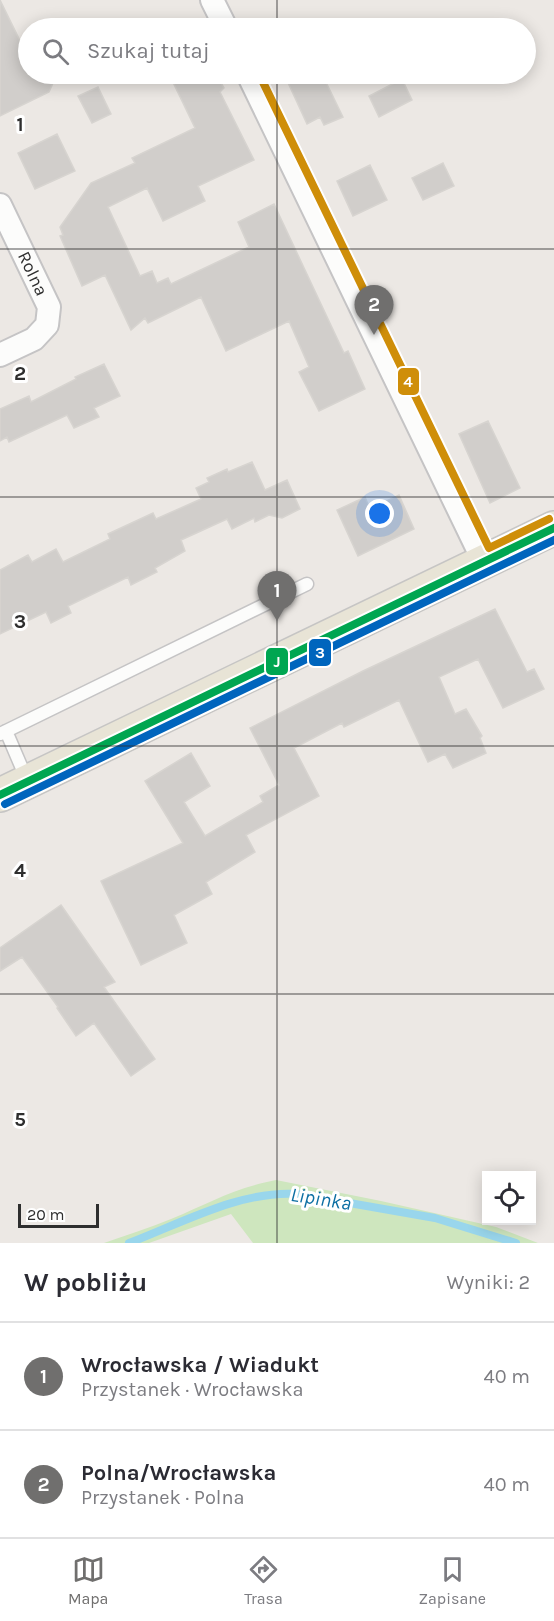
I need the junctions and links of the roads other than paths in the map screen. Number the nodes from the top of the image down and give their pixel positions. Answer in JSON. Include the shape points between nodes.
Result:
{"nodes":[{"id":1,"x":212,"y":0,"type":"edge"},
{"id":2,"x":221,"y":18,"type":"edge"},
{"id":3,"x":253,"y":84,"type":"edge"},
{"id":4,"x":0,"y":205,"type":"edge"},
{"id":5,"x":0,"y":355,"type":"edge"},
{"id":6,"x":554,"y":528,"type":"edge"},
{"id":7,"x":484,"y":562,"type":"junction"},
{"id":8,"x":307,"y":584,"type":"dead end"},
{"id":9,"x":3,"y":732,"type":"edge"},
{"id":10,"x":14,"y":788,"type":"edge"}],
"edges":[{"from":1,"to":2,"type":"street"},
{"from":3,"to":7,"type":"street"},
{"from":4,"to":5,"type":"street","name":"Rolna","via":[[49,307],[47,325],[34,339]]},
{"from":6,"to":7,"type":"main road"},
{"from":7,"to":10,"type":"main road"},
{"from":8,"to":9,"type":"lane"},
{"from":9,"to":10,"type":"lane"}]}
